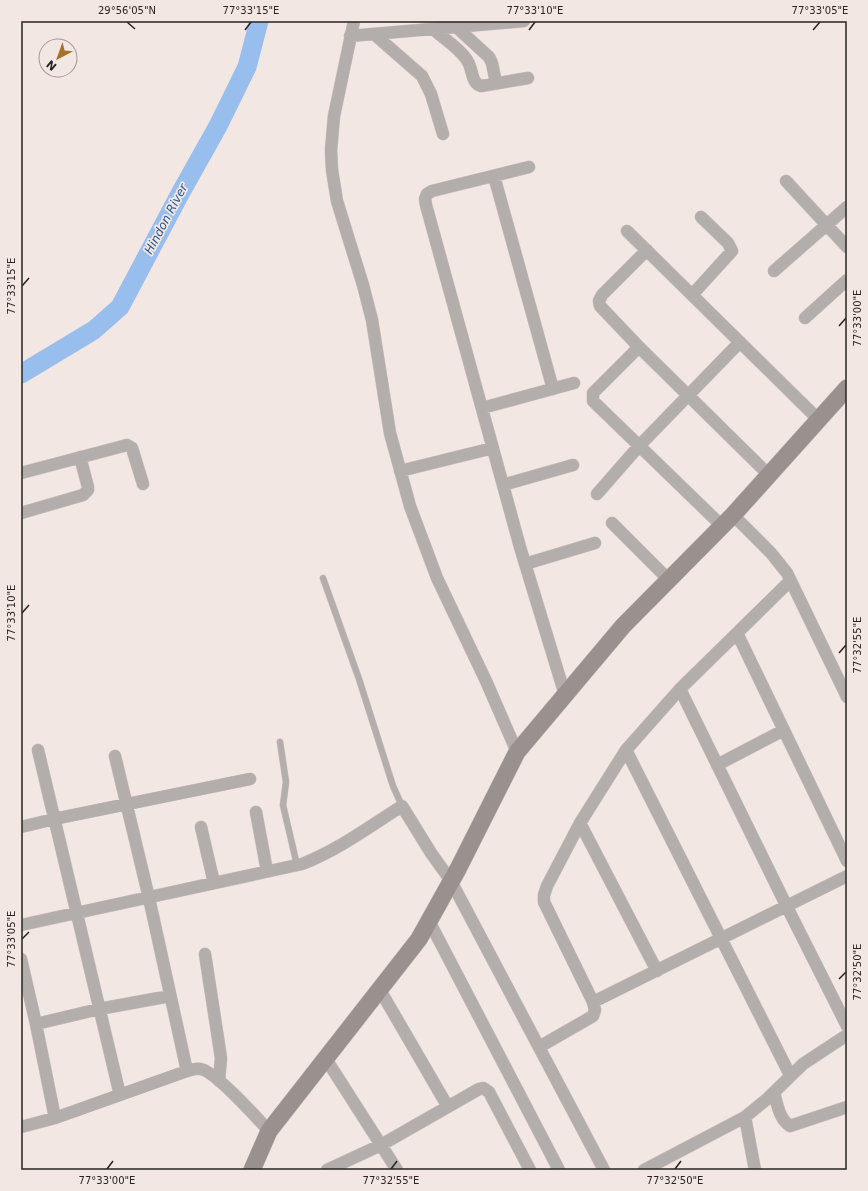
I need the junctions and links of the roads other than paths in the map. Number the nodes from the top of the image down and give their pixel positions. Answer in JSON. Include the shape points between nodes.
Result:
{"nodes":[{"id":1,"x":354,"y":21,"type":"edge"},
{"id":2,"x":524,"y":21,"type":"edge"},
{"id":3,"x":453,"y":24,"type":"edge"},
{"id":4,"x":433,"y":29,"type":"junction"},
{"id":5,"x":374,"y":34,"type":"junction"},
{"id":6,"x":350,"y":36,"type":"junction"},
{"id":7,"x":528,"y":78,"type":"dead end"},
{"id":8,"x":496,"y":84,"type":"junction"},
{"id":9,"x":443,"y":134,"type":"dead end"},
{"id":10,"x":529,"y":167,"type":"dead end"},
{"id":11,"x":494,"y":176,"type":"junction"},
{"id":12,"x":786,"y":181,"type":"dead end"},
{"id":13,"x":847,"y":208,"type":"edge"},
{"id":14,"x":702,"y":217,"type":"dead end"},
{"id":15,"x":827,"y":225,"type":"junction"},
{"id":16,"x":627,"y":231,"type":"dead end"},
{"id":17,"x":847,"y":247,"type":"edge"},
{"id":18,"x":647,"y":250,"type":"junction"},
{"id":19,"x":774,"y":271,"type":"dead end"},
{"id":20,"x":847,"y":280,"type":"edge"},
{"id":21,"x":692,"y":295,"type":"junction"},
{"id":22,"x":805,"y":318,"type":"dead end"},
{"id":23,"x":740,"y":342,"type":"junction"},
{"id":24,"x":639,"y":347,"type":"junction"},
{"id":25,"x":574,"y":383,"type":"dead end"},
{"id":26,"x":847,"y":388,"type":"edge"},
{"id":27,"x":553,"y":389,"type":"junction"},
{"id":28,"x":687,"y":395,"type":"junction"},
{"id":29,"x":482,"y":408,"type":"junction"},
{"id":30,"x":819,"y":420,"type":"junction"},
{"id":31,"x":639,"y":446,"type":"junction"},
{"id":32,"x":493,"y":448,"type":"junction"},
{"id":33,"x":80,"y":457,"type":"junction"},
{"id":34,"x":573,"y":465,"type":"dead end"},
{"id":35,"x":400,"y":471,"type":"junction"},
{"id":36,"x":21,"y":473,"type":"edge"},
{"id":37,"x":769,"y":475,"type":"junction"},
{"id":38,"x":143,"y":484,"type":"dead end"},
{"id":39,"x":503,"y":485,"type":"junction"},
{"id":40,"x":597,"y":494,"type":"dead end"},
{"id":41,"x":21,"y":513,"type":"edge"},
{"id":42,"x":727,"y":521,"type":"junction"},
{"id":43,"x":612,"y":523,"type":"dead end"},
{"id":44,"x":595,"y":543,"type":"dead end"},
{"id":45,"x":525,"y":564,"type":"junction"},
{"id":46,"x":323,"y":578,"type":"dead end"},
{"id":47,"x":669,"y":580,"type":"junction"},
{"id":48,"x":790,"y":581,"type":"junction"},
{"id":49,"x":737,"y":633,"type":"junction"},
{"id":50,"x":680,"y":689,"type":"junction"},
{"id":51,"x":565,"y":695,"type":"junction"},
{"id":52,"x":847,"y":697,"type":"edge"},
{"id":53,"x":784,"y":730,"type":"junction"},
{"id":54,"x":280,"y":742,"type":"dead end"},
{"id":55,"x":38,"y":750,"type":"dead end"},
{"id":56,"x":626,"y":750,"type":"junction"},
{"id":57,"x":517,"y":752,"type":"junction"},
{"id":58,"x":115,"y":756,"type":"dead end"},
{"id":59,"x":717,"y":765,"type":"junction"},
{"id":60,"x":250,"y":779,"type":"dead end"},
{"id":61,"x":126,"y":804,"type":"junction"},
{"id":62,"x":402,"y":806,"type":"junction"},
{"id":63,"x":256,"y":812,"type":"dead end"},
{"id":64,"x":54,"y":819,"type":"junction"},
{"id":65,"x":580,"y":823,"type":"junction"},
{"id":66,"x":21,"y":827,"type":"edge"},
{"id":67,"x":201,"y":827,"type":"dead end"},
{"id":68,"x":847,"y":861,"type":"edge"},
{"id":69,"x":297,"y":865,"type":"junction"},
{"id":70,"x":268,"y":871,"type":"junction"},
{"id":71,"x":847,"y":876,"type":"edge"},
{"id":72,"x":452,"y":881,"type":"junction"},
{"id":73,"x":214,"y":883,"type":"junction"},
{"id":74,"x":149,"y":898,"type":"junction"},
{"id":75,"x":786,"y":905,"type":"junction"},
{"id":76,"x":76,"y":912,"type":"junction"},
{"id":77,"x":429,"y":921,"type":"junction"},
{"id":78,"x":21,"y":926,"type":"edge"},
{"id":79,"x":721,"y":939,"type":"junction"},
{"id":80,"x":205,"y":954,"type":"dead end"},
{"id":81,"x":21,"y":959,"type":"edge"},
{"id":82,"x":657,"y":970,"type":"junction"},
{"id":83,"x":380,"y":990,"type":"junction"},
{"id":84,"x":170,"y":996,"type":"junction"},
{"id":85,"x":593,"y":1002,"type":"junction"},
{"id":86,"x":99,"y":1009,"type":"junction"},
{"id":87,"x":36,"y":1024,"type":"junction"},
{"id":88,"x":847,"y":1026,"type":"edge"},
{"id":89,"x":847,"y":1035,"type":"edge"},
{"id":90,"x":539,"y":1047,"type":"junction"},
{"id":91,"x":326,"y":1059,"type":"junction"},
{"id":92,"x":188,"y":1071,"type":"junction"},
{"id":93,"x":790,"y":1075,"type":"junction"},
{"id":94,"x":219,"y":1081,"type":"junction"},
{"id":95,"x":774,"y":1092,"type":"junction"},
{"id":96,"x":120,"y":1095,"type":"junction"},
{"id":97,"x":448,"y":1107,"type":"junction"},
{"id":98,"x":847,"y":1107,"type":"edge"},
{"id":99,"x":745,"y":1117,"type":"junction"},
{"id":100,"x":55,"y":1118,"type":"junction"},
{"id":101,"x":21,"y":1127,"type":"edge"},
{"id":102,"x":269,"y":1130,"type":"junction"},
{"id":103,"x":381,"y":1145,"type":"junction"},
{"id":104,"x":252,"y":1170,"type":"edge"},
{"id":105,"x":327,"y":1170,"type":"edge"},
{"id":106,"x":397,"y":1170,"type":"edge"},
{"id":107,"x":530,"y":1170,"type":"edge"},
{"id":108,"x":559,"y":1170,"type":"edge"},
{"id":109,"x":604,"y":1170,"type":"edge"},
{"id":110,"x":645,"y":1170,"type":"edge"},
{"id":111,"x":756,"y":1170,"type":"edge"}],
"edges":[{"from":1,"to":6,"type":"street"},
{"from":2,"to":3,"type":"street"},
{"from":3,"to":4,"type":"street"},
{"from":3,"to":8,"type":"street","via":[[489,57]]},
{"from":4,"to":5,"type":"street"},
{"from":4,"to":8,"type":"street","via":[[469,62],[476,83],[481,86]]},
{"from":5,"to":6,"type":"street"},
{"from":5,"to":9,"type":"street","via":[[422,76],[431,94]]},
{"from":6,"to":35,"type":"street","via":[[334,116],[332,170],[338,201],[372,320],[390,433]]},
{"from":7,"to":8,"type":"street"},
{"from":10,"to":11,"type":"street"},
{"from":11,"to":27,"type":"street"},
{"from":11,"to":29,"type":"street","via":[[432,192],[425,198]]},
{"from":12,"to":15,"type":"street"},
{"from":13,"to":15,"type":"street"},
{"from":14,"to":21,"type":"street","via":[[728,243],[732,251]]},
{"from":15,"to":17,"type":"street"},
{"from":15,"to":19,"type":"street"},
{"from":16,"to":18,"type":"street"},
{"from":18,"to":21,"type":"street"},
{"from":18,"to":24,"type":"street","via":[[599,301],[603,310]]},
{"from":20,"to":22,"type":"street"},
{"from":21,"to":23,"type":"street"},
{"from":23,"to":28,"type":"street"},
{"from":23,"to":30,"type":"street"},
{"from":24,"to":28,"type":"street"},
{"from":24,"to":31,"type":"street","via":[[593,393],[592,398],[596,405]]},
{"from":25,"to":27,"type":"street"},
{"from":26,"to":30,"type":"street"},
{"from":27,"to":29,"type":"street"},
{"from":28,"to":31,"type":"street"},
{"from":28,"to":37,"type":"street"},
{"from":29,"to":32,"type":"street"},
{"from":30,"to":37,"type":"street"},
{"from":31,"to":40,"type":"street"},
{"from":31,"to":42,"type":"street"},
{"from":32,"to":35,"type":"street"},
{"from":32,"to":39,"type":"street"},
{"from":33,"to":36,"type":"street"},
{"from":33,"to":38,"type":"street","via":[[127,445],[132,448]]},
{"from":33,"to":41,"type":"street","via":[[88,487],[86,494]]},
{"from":34,"to":39,"type":"street"},
{"from":35,"to":57,"type":"street","via":[[437,578]]},
{"from":37,"to":42,"type":"street"},
{"from":39,"to":45,"type":"street"},
{"from":42,"to":47,"type":"street"},
{"from":42,"to":48,"type":"street","via":[[771,553],[787,573]]},
{"from":43,"to":47,"type":"street"},
{"from":44,"to":45,"type":"street"},
{"from":45,"to":51,"type":"street"},
{"from":46,"to":62,"type":"lane"},
{"from":47,"to":51,"type":"street","via":[[623,626]]},
{"from":48,"to":49,"type":"street"},
{"from":48,"to":52,"type":"street"},
{"from":49,"to":50,"type":"street"},
{"from":49,"to":53,"type":"street"},
{"from":50,"to":56,"type":"street"},
{"from":50,"to":59,"type":"street"},
{"from":51,"to":57,"type":"street"},
{"from":53,"to":59,"type":"street"},
{"from":53,"to":68,"type":"street"},
{"from":54,"to":69,"type":"lane","via":[[286,782],[284,805]]},
{"from":55,"to":64,"type":"street"},
{"from":56,"to":65,"type":"street"},
{"from":56,"to":79,"type":"street"},
{"from":57,"to":72,"type":"street"},
{"from":58,"to":61,"type":"street"},
{"from":59,"to":75,"type":"street"},
{"from":60,"to":61,"type":"street"},
{"from":61,"to":64,"type":"street"},
{"from":61,"to":74,"type":"street"},
{"from":62,"to":69,"type":"street","via":[[320,857]]},
{"from":62,"to":72,"type":"street"},
{"from":63,"to":70,"type":"street"},
{"from":64,"to":66,"type":"street"},
{"from":64,"to":76,"type":"street"},
{"from":65,"to":82,"type":"street"},
{"from":65,"to":85,"type":"street","via":[[547,886],[544,902]]},
{"from":67,"to":73,"type":"street"},
{"from":69,"to":70,"type":"street"},
{"from":70,"to":73,"type":"street"},
{"from":71,"to":75,"type":"street"},
{"from":72,"to":77,"type":"street"},
{"from":72,"to":90,"type":"street"},
{"from":73,"to":74,"type":"street"},
{"from":74,"to":76,"type":"street"},
{"from":74,"to":84,"type":"street"},
{"from":75,"to":79,"type":"street"},
{"from":75,"to":88,"type":"street"},
{"from":76,"to":78,"type":"street"},
{"from":76,"to":86,"type":"street"},
{"from":77,"to":83,"type":"street","via":[[419,939]]},
{"from":77,"to":108,"type":"street"},
{"from":79,"to":82,"type":"street"},
{"from":79,"to":93,"type":"street"},
{"from":80,"to":94,"type":"street","via":[[221,1058]]},
{"from":81,"to":87,"type":"street"},
{"from":82,"to":85,"type":"street"},
{"from":83,"to":91,"type":"street"},
{"from":83,"to":97,"type":"street"},
{"from":84,"to":86,"type":"street"},
{"from":84,"to":92,"type":"street"},
{"from":85,"to":90,"type":"street","via":[[593,1016]]},
{"from":86,"to":87,"type":"street"},
{"from":86,"to":96,"type":"street"},
{"from":87,"to":100,"type":"street"},
{"from":89,"to":93,"type":"street"},
{"from":90,"to":109,"type":"street"},
{"from":91,"to":102,"type":"street"},
{"from":91,"to":103,"type":"street"},
{"from":92,"to":94,"type":"street","via":[[200,1069]]},
{"from":92,"to":96,"type":"street"},
{"from":93,"to":95,"type":"street"},
{"from":94,"to":102,"type":"street"},
{"from":95,"to":98,"type":"street","via":[[785,1123],[790,1126]]},
{"from":95,"to":99,"type":"street"},
{"from":96,"to":100,"type":"street"},
{"from":97,"to":103,"type":"street"},
{"from":97,"to":107,"type":"street","via":[[479,1089],[486,1089]]},
{"from":99,"to":110,"type":"street"},
{"from":99,"to":111,"type":"street"},
{"from":100,"to":101,"type":"street"},
{"from":102,"to":104,"type":"street"},
{"from":103,"to":105,"type":"street"},
{"from":103,"to":106,"type":"street"}]}
